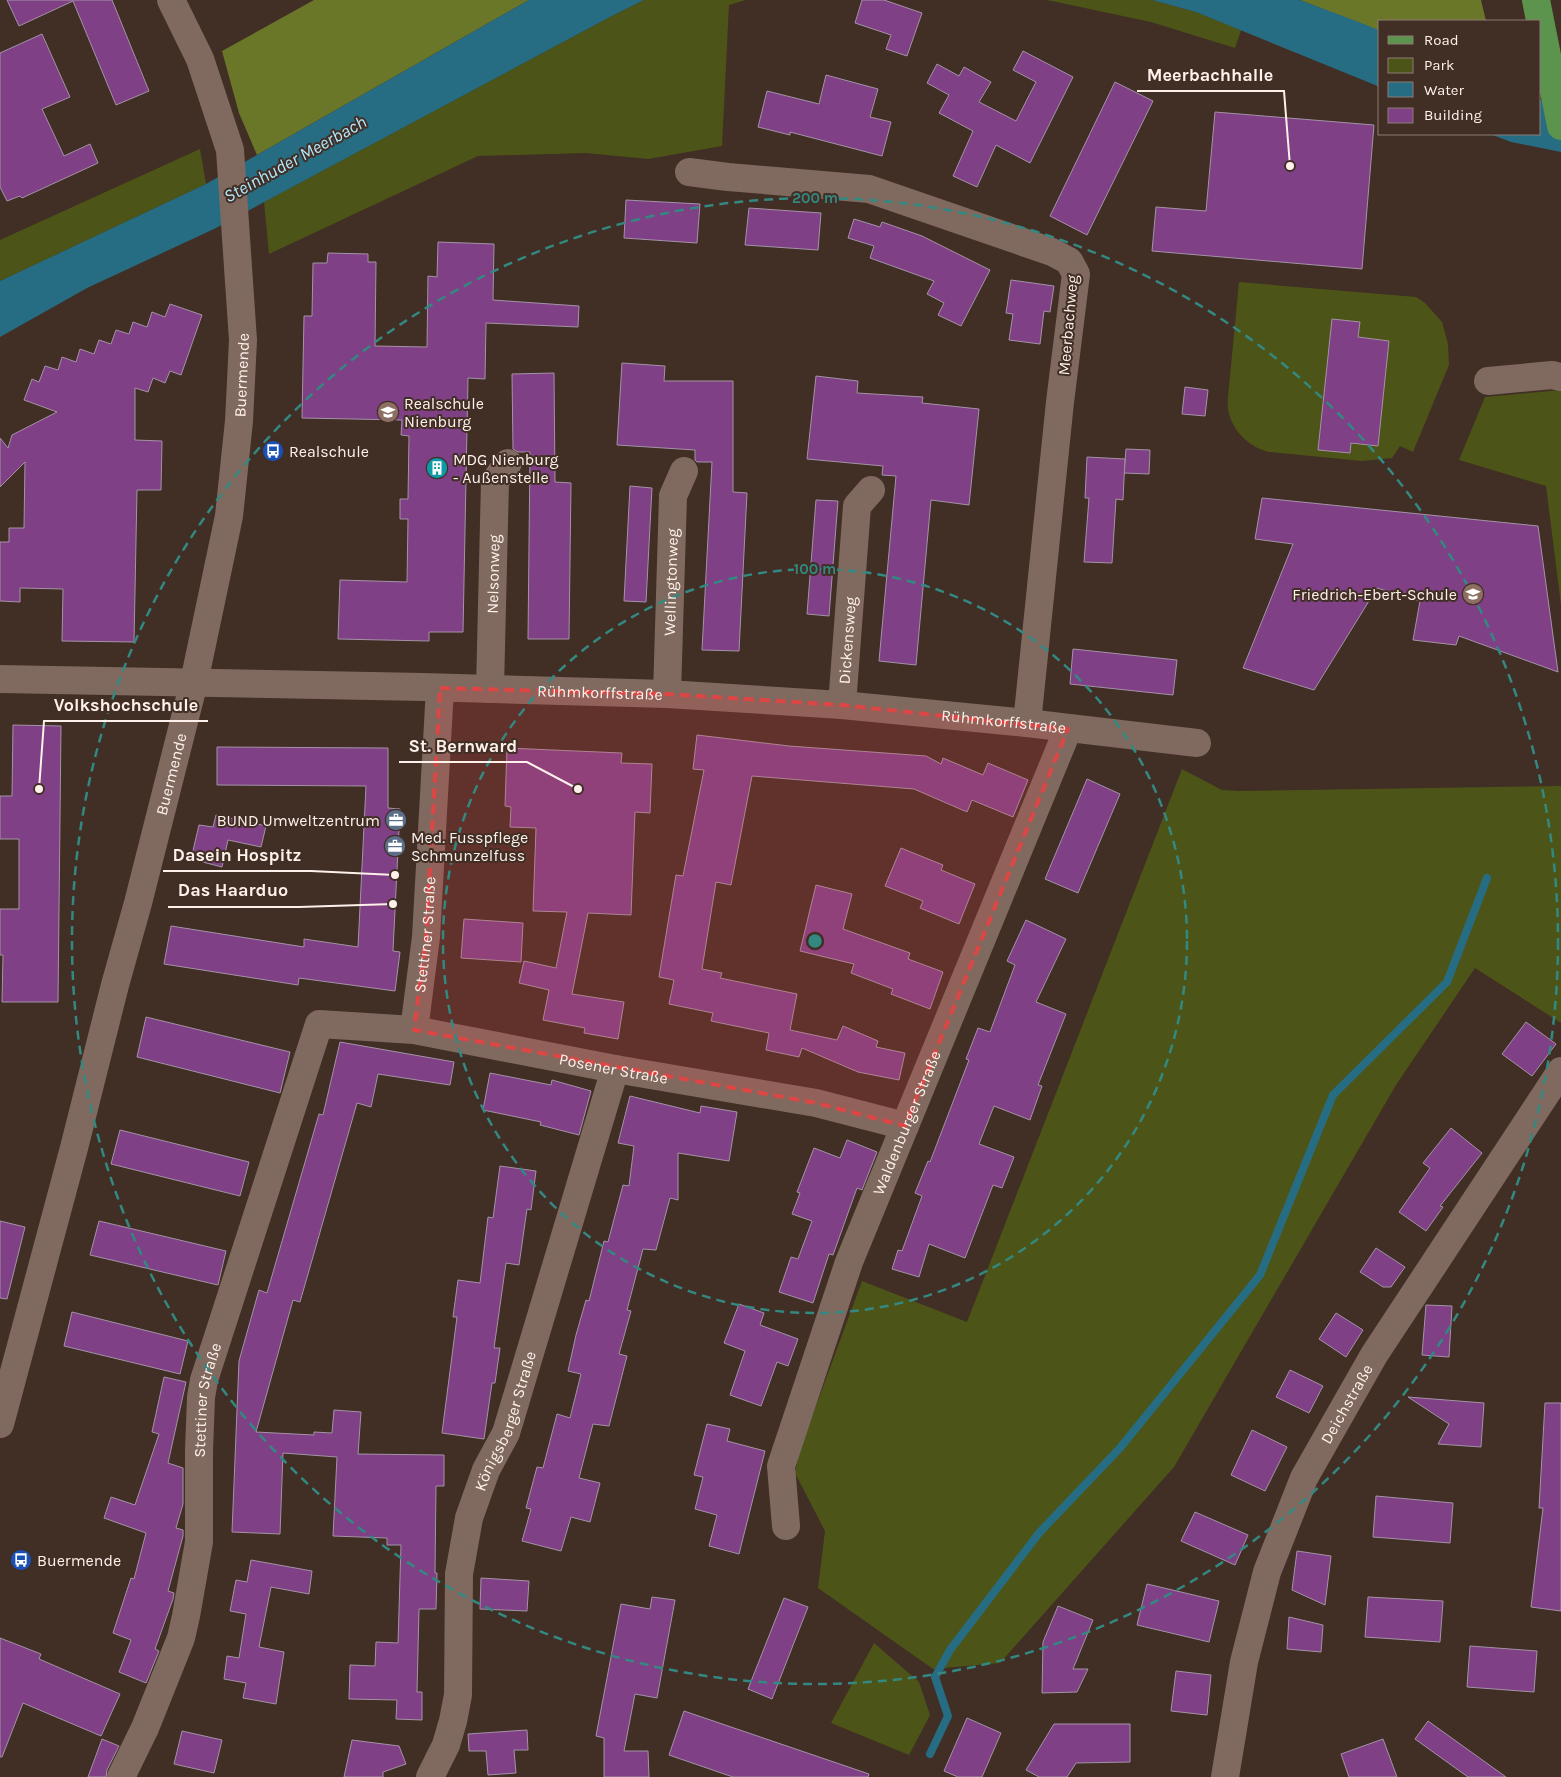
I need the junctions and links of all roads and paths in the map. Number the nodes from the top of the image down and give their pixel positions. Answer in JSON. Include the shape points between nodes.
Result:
{"nodes":[{"id":1,"x":171,"y":0,"type":"edge"},
{"id":2,"x":1536,"y":0,"type":"edge"},
{"id":3,"x":1540,"y":20,"type":"edge"},
{"id":4,"x":1541,"y":25,"type":"edge"},
{"id":5,"x":1561,"y":126,"type":"edge"},
{"id":6,"x":689,"y":172,"type":"dead end"},
{"id":7,"x":1561,"y":377,"type":"edge"},
{"id":8,"x":1488,"y":381,"type":"dead end"},
{"id":9,"x":508,"y":463,"type":"dead end"},
{"id":10,"x":684,"y":471,"type":"dead end"},
{"id":11,"x":871,"y":490,"type":"dead end"},
{"id":12,"x":0,"y":679,"type":"edge"},
{"id":13,"x":194,"y":682,"type":"junction"},
{"id":14,"x":440,"y":688,"type":"junction"},
{"id":15,"x":490,"y":689,"type":"junction"},
{"id":16,"x":666,"y":694,"type":"junction"},
{"id":17,"x":842,"y":706,"type":"junction"},
{"id":18,"x":1028,"y":723,"type":"junction"},
{"id":19,"x":1068,"y":729,"type":"junction"},
{"id":20,"x":1197,"y":743,"type":"dead end"},
{"id":21,"x":319,"y":1024,"type":"joint"},
{"id":22,"x":414,"y":1030,"type":"junction"},
{"id":23,"x":615,"y":1069,"type":"junction"},
{"id":24,"x":1561,"y":1071,"type":"edge"},
{"id":25,"x":906,"y":1126,"type":"junction"},
{"id":26,"x":0,"y":1424,"type":"edge"},
{"id":27,"x":786,"y":1526,"type":"dead end"},
{"id":28,"x":121,"y":1777,"type":"edge"},
{"id":29,"x":430,"y":1777,"type":"edge"},
{"id":30,"x":1225,"y":1777,"type":"edge"}],
"edges":[{"from":1,"to":13,"type":"street","name":"Buermende","via":[[200,59],[230,150],[243,340],[229,516]]},
{"from":2,"to":3,"type":"main road"},
{"from":4,"to":5,"type":"main road"},
{"from":6,"to":18,"type":"street","name":"Meerbachweg","via":[[868,189],[1069,260],[1076,274]]},
{"from":7,"to":8,"type":"street"},
{"from":9,"to":15,"type":"street","name":"Nelsonweg","via":[[496,481]]},
{"from":10,"to":16,"type":"street","name":"Wellingtonweg","via":[[673,496]]},
{"from":11,"to":17,"type":"street","name":"Dickensweg","via":[[858,506]]},
{"from":12,"to":13,"type":"street","name":"Rühmkorffstraße"},
{"from":13,"to":14,"type":"street","name":"Rühmkorffstraße"},
{"from":13,"to":26,"type":"street","name":"Buermende"},
{"from":14,"to":15,"type":"street","name":"Rühmkorffstraße"},
{"from":14,"to":22,"type":"street","name":"Stettiner Straße","via":[[426,937]]},
{"from":15,"to":16,"type":"street","name":"Rühmkorffstraße"},
{"from":16,"to":17,"type":"street","name":"Rühmkorffstraße"},
{"from":17,"to":18,"type":"street","name":"Rühmkorffstraße"},
{"from":18,"to":19,"type":"street","name":"Rühmkorffstraße"},
{"from":19,"to":20,"type":"street","name":"Rühmkorffstraße"},
{"from":19,"to":25,"type":"street","name":"Waldenburger Straße"},
{"from":21,"to":22,"type":"street","name":"Posener Straße"},
{"from":21,"to":28,"type":"street","name":"Stettiner Straße","via":[[204,1380],[199,1542],[181,1638]]},
{"from":22,"to":23,"type":"street","name":"Posener Straße"},
{"from":23,"to":25,"type":"street","name":"Posener Straße","via":[[816,1103]]},
{"from":23,"to":29,"type":"street","name":"Königsberger Straße","via":[[506,1433],[486,1470],[469,1518],[460,1574],[458,1695],[446,1745]]},
{"from":24,"to":30,"type":"street","name":"Deichstraße","via":[[1374,1356],[1304,1478],[1267,1572],[1244,1662]]},
{"from":25,"to":27,"type":"street","name":"Waldenburger Straße","via":[[849,1262],[782,1466]]}]}
